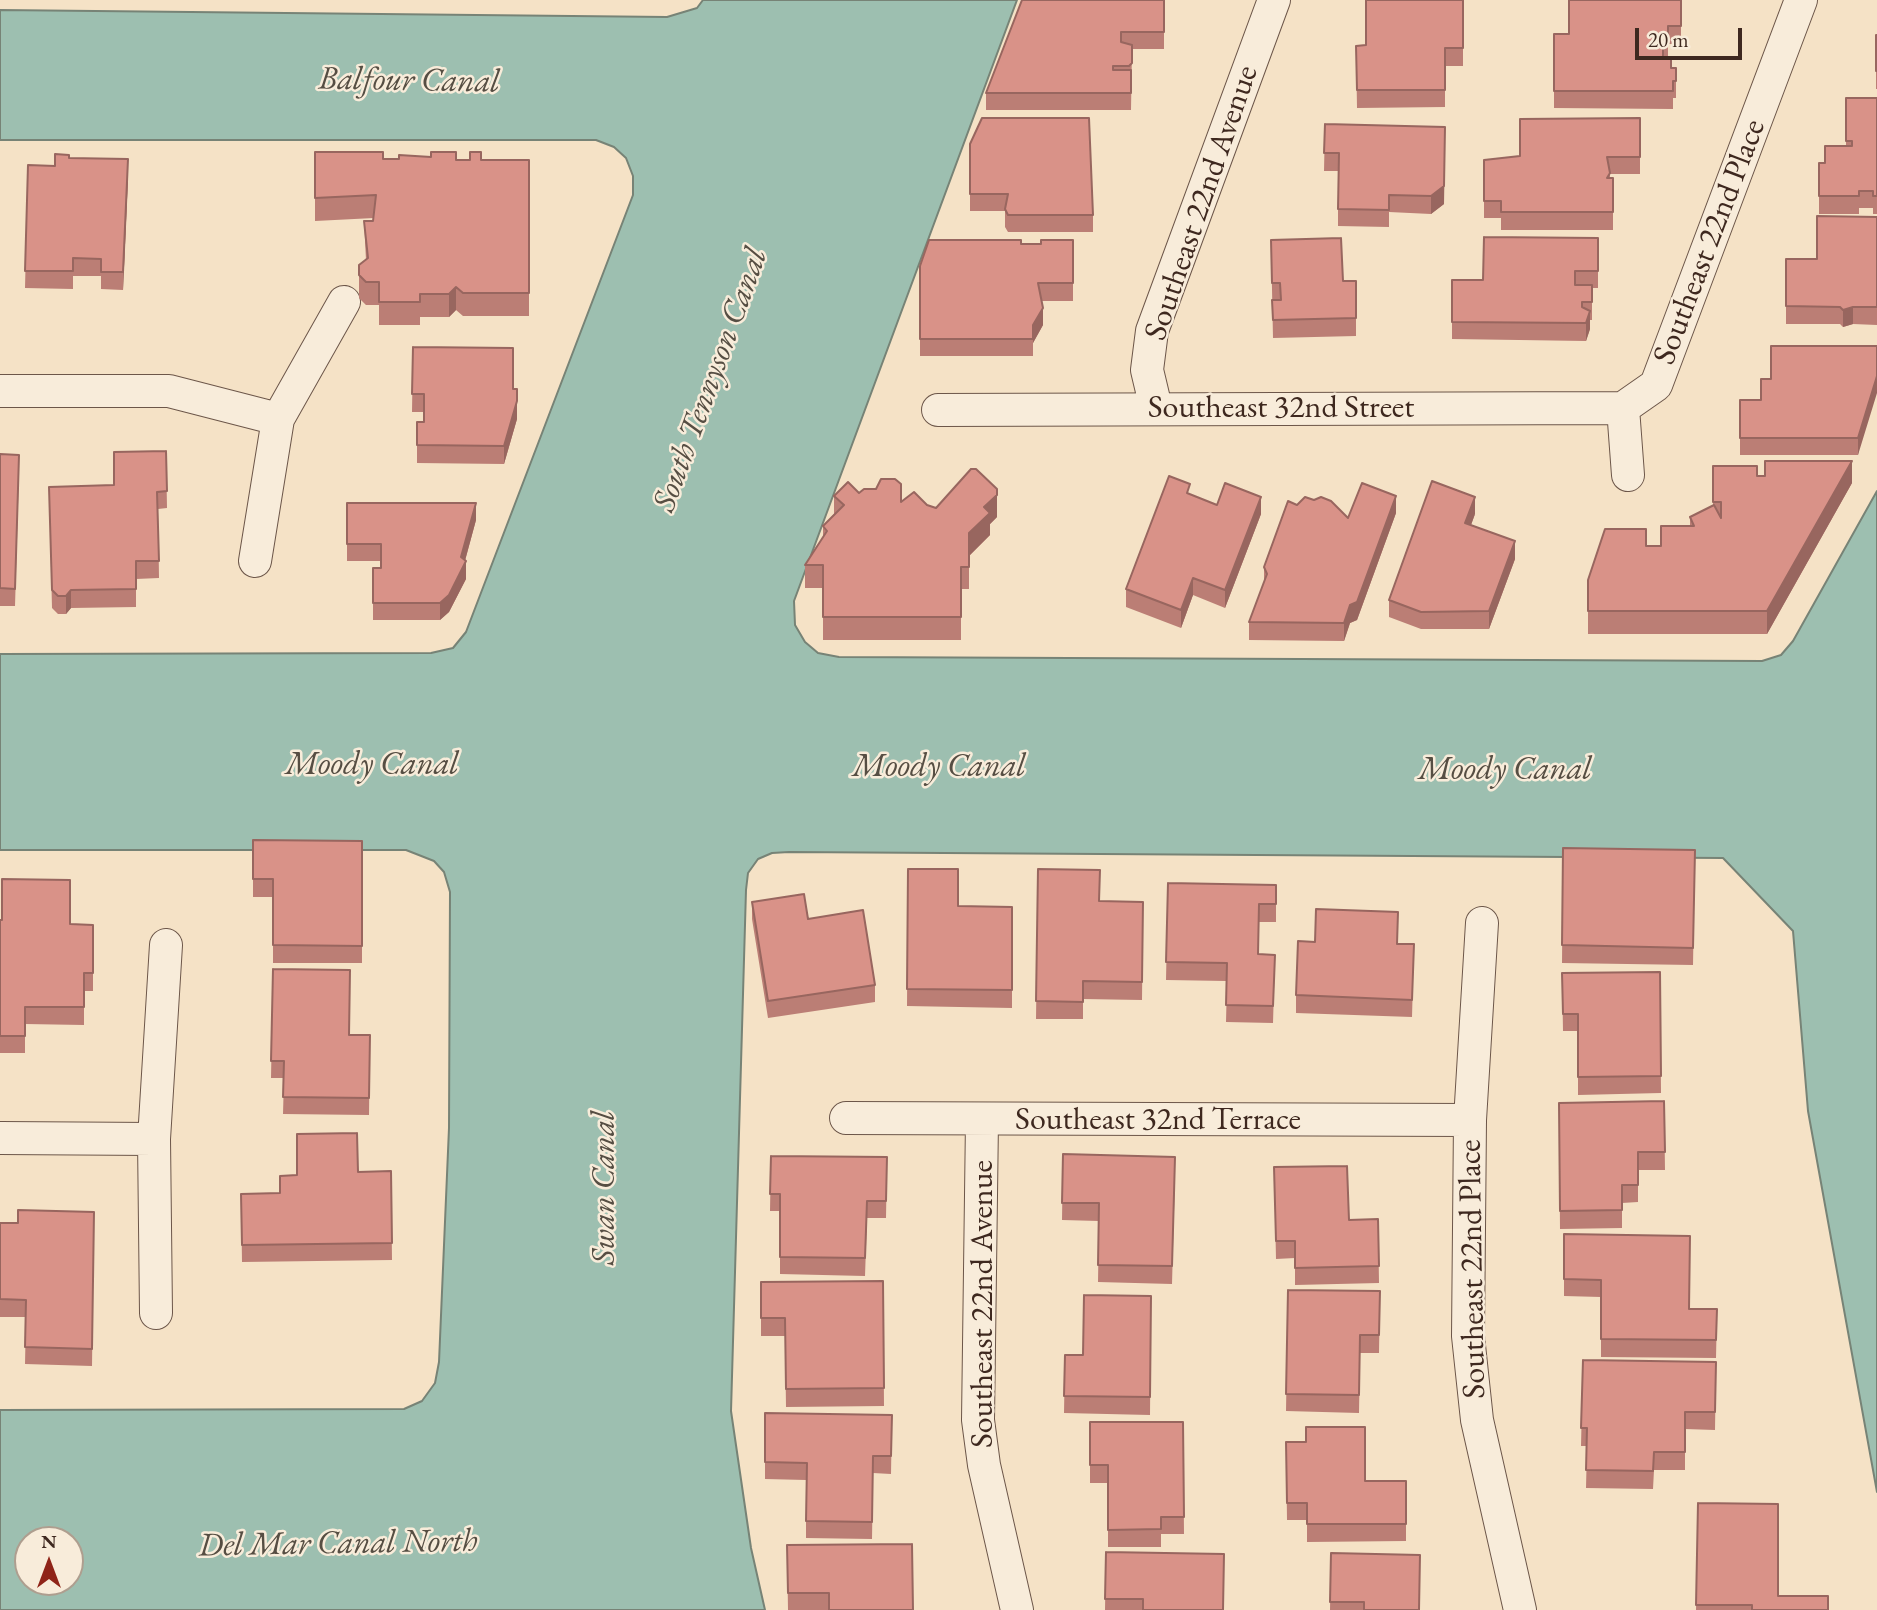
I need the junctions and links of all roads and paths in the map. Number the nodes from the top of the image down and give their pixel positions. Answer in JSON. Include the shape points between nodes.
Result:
{"nodes":[{"id":1,"x":1274,"y":0,"type":"edge"},
{"id":2,"x":1801,"y":0,"type":"edge"},
{"id":3,"x":345,"y":302,"type":"dead end"},
{"id":4,"x":0,"y":391,"type":"edge"},
{"id":5,"x":1156,"y":408,"type":"junction"},
{"id":6,"x":1623,"y":408,"type":"junction"},
{"id":7,"x":938,"y":410,"type":"dead end"},
{"id":8,"x":278,"y":419,"type":"junction"},
{"id":9,"x":1628,"y":475,"type":"dead end"},
{"id":10,"x":255,"y":561,"type":"dead end"},
{"id":11,"x":1482,"y":923,"type":"dead end"},
{"id":12,"x":166,"y":945,"type":"dead end"},
{"id":13,"x":846,"y":1118,"type":"dead end"},
{"id":14,"x":982,"y":1119,"type":"junction"},
{"id":15,"x":1470,"y":1120,"type":"junction"},
{"id":16,"x":0,"y":1138,"type":"edge"},
{"id":17,"x":154,"y":1139,"type":"junction"},
{"id":18,"x":156,"y":1312,"type":"dead end"},
{"id":19,"x":1017,"y":1610,"type":"edge"},
{"id":20,"x":1520,"y":1610,"type":"edge"}],
"edges":[{"from":1,"to":5,"type":"street","name":"Southeast 22nd Avenue","via":[[1153,331],[1147,370]]},
{"from":2,"to":6,"type":"street","name":"Southeast 22nd Place","via":[[1656,385]]},
{"from":3,"to":8,"type":"street"},
{"from":4,"to":8,"type":"street","via":[[169,391]]},
{"from":5,"to":6,"type":"street","name":"Southeast 32nd Street"},
{"from":5,"to":7,"type":"street","name":"Southeast 32nd Street"},
{"from":6,"to":9,"type":"street"},
{"from":8,"to":10,"type":"street"},
{"from":11,"to":15,"type":"street","name":"Southeast 22nd Place"},
{"from":12,"to":17,"type":"street"},
{"from":13,"to":14,"type":"street","name":"Southeast 32nd Terrace"},
{"from":14,"to":15,"type":"street","name":"Southeast 32nd Terrace"},
{"from":14,"to":19,"type":"street","name":"Southeast 22nd Avenue","via":[[978,1420]]},
{"from":15,"to":20,"type":"street","name":"Southeast 22nd Place","via":[[1471,1379]]},
{"from":16,"to":17,"type":"street"},
{"from":17,"to":18,"type":"street"}]}
